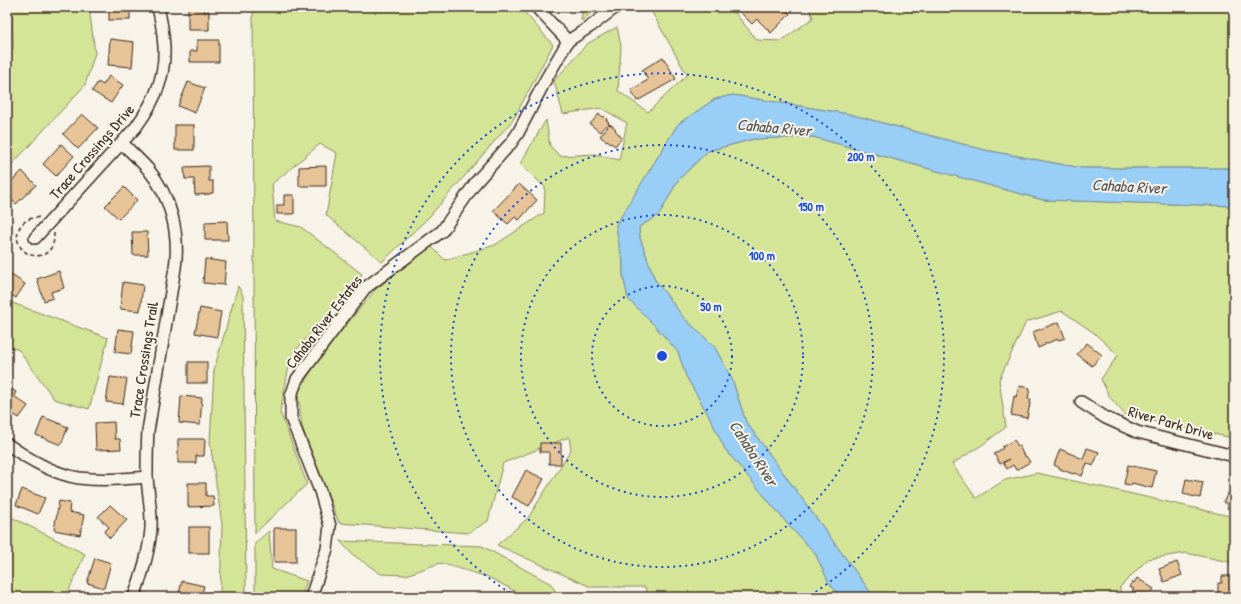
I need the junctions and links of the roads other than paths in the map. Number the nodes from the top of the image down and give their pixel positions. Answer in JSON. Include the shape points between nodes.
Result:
{"nodes":[{"id":1,"x":158,"y":7,"type":"edge"},
{"id":2,"x":536,"y":7,"type":"edge"},
{"id":3,"x":616,"y":7,"type":"edge"},
{"id":4,"x":568,"y":41,"type":"junction"},
{"id":5,"x":122,"y":143,"type":"junction"},
{"id":6,"x":35,"y":238,"type":"dead end"},
{"id":7,"x":1081,"y":402,"type":"dead end"},
{"id":8,"x":7,"y":444,"type":"edge"},
{"id":9,"x":1234,"y":456,"type":"edge"},
{"id":10,"x":147,"y":477,"type":"junction"},
{"id":11,"x":134,"y":597,"type":"edge"},
{"id":12,"x":311,"y":597,"type":"edge"}],
"edges":[{"from":1,"to":5,"type":"street","name":"Trace Crossings Drive","via":[[164,50],[159,84],[148,110]]},
{"from":2,"to":4,"type":"street"},
{"from":3,"to":4,"type":"street","name":"Cahaba River Estates"},
{"from":4,"to":12,"type":"street","name":"Cahaba River Estates","via":[[514,138],[476,182],[442,231],[365,288],[297,379],[291,396],[291,418],[320,491],[330,526],[327,549]]},
{"from":5,"to":6,"type":"street","name":"Trace Crossings Drive"},
{"from":5,"to":10,"type":"street","name":"Trace Crossings Trail","via":[[149,170],[158,184],[172,212],[177,242],[148,431]]},
{"from":7,"to":9,"type":"street","name":"River Park Drive","via":[[1106,418],[1137,432]]},
{"from":8,"to":10,"type":"street","via":[[38,463],[61,473],[96,479]]},
{"from":10,"to":11,"type":"street","name":"Trace Crossings Trail","via":[[151,533],[146,562]]}]}
